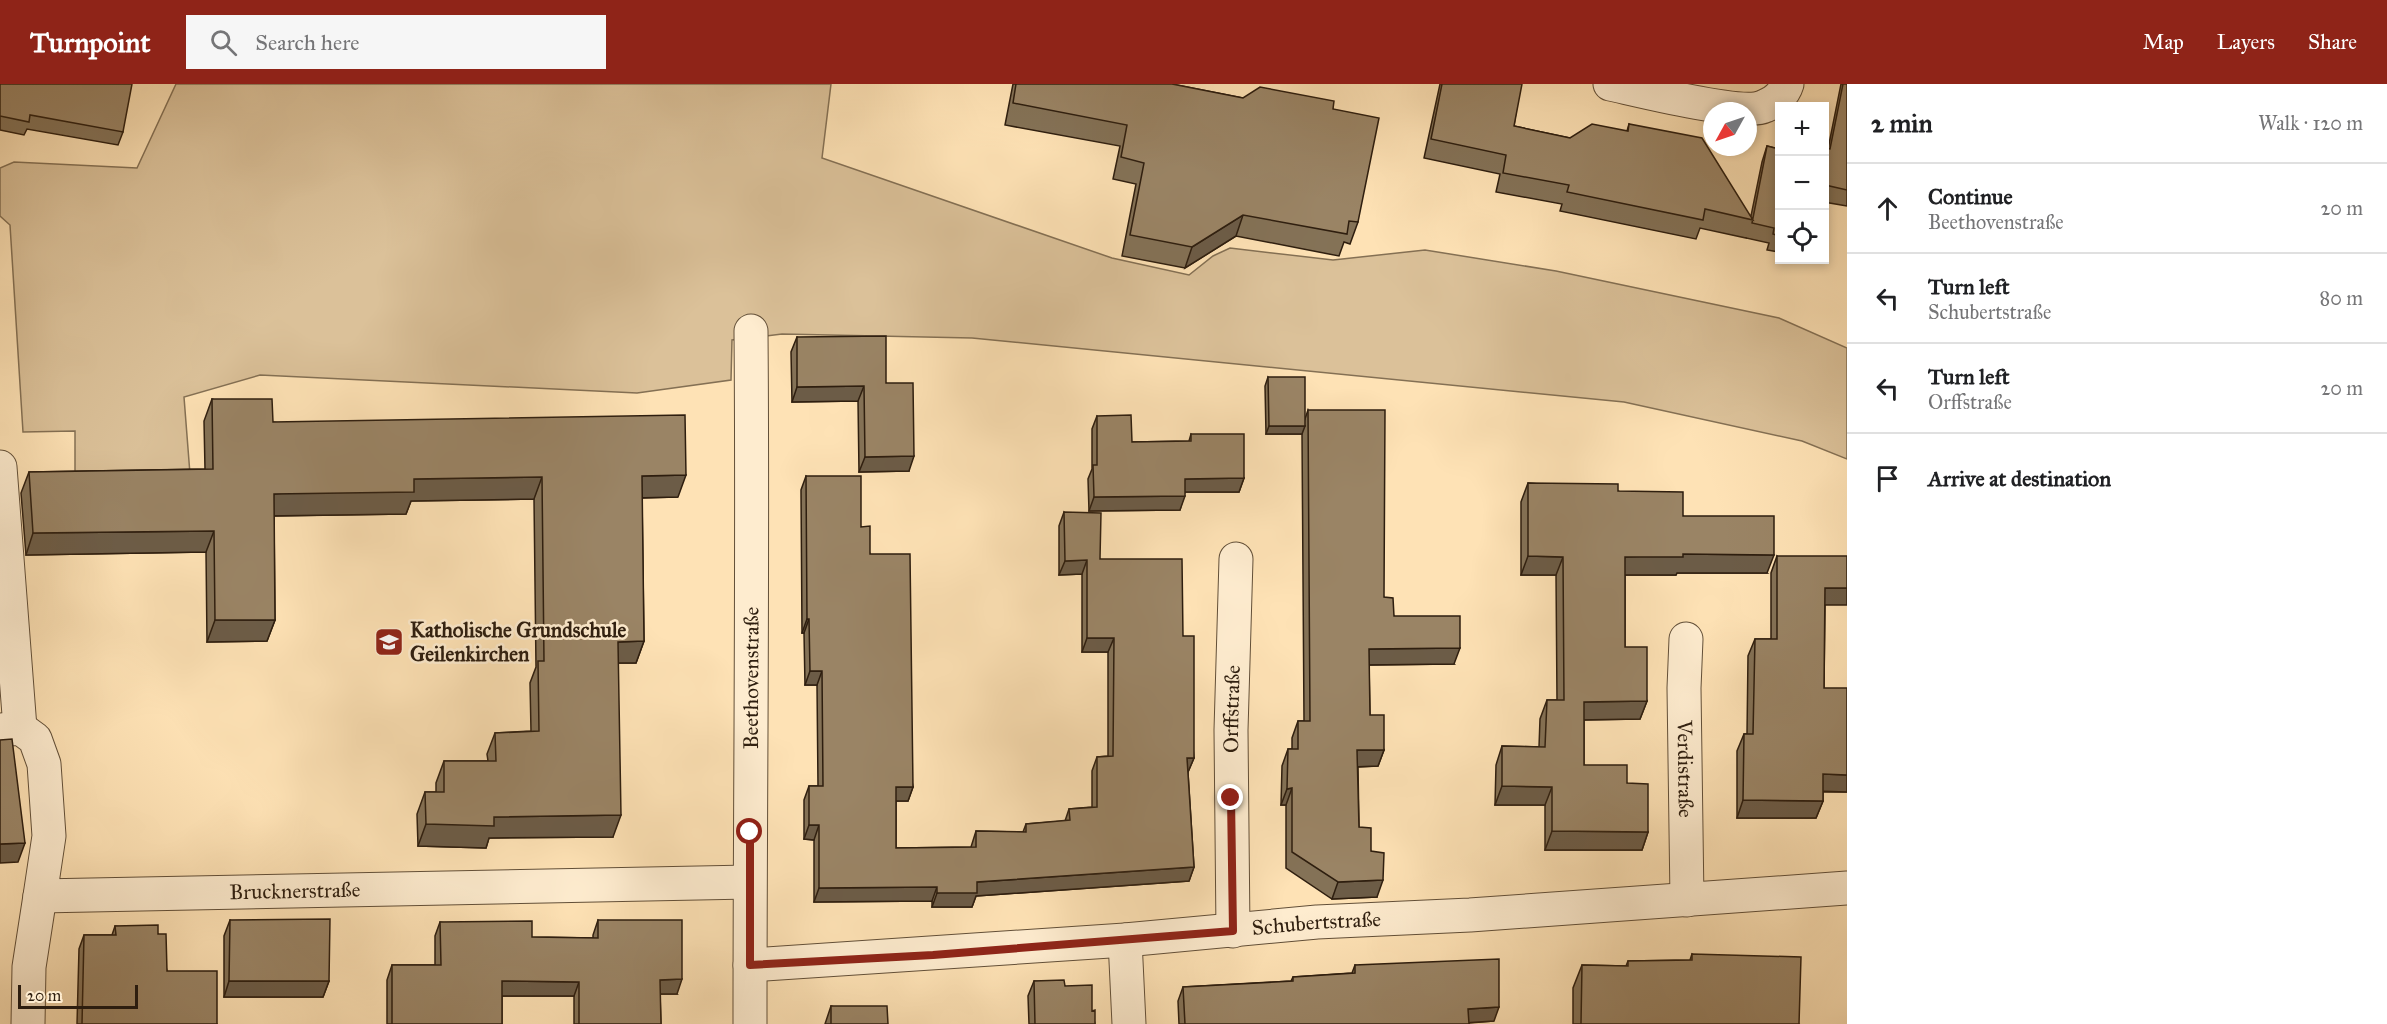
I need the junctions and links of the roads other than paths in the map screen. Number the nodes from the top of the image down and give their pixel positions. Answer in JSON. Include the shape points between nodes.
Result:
{"nodes":[{"id":1,"x":1610,"y":84,"type":"edge"},
{"id":2,"x":1787,"y":84,"type":"edge"},
{"id":3,"x":752,"y":331,"type":"dead end"},
{"id":4,"x":0,"y":467,"type":"edge"},
{"id":5,"x":1236,"y":559,"type":"dead end"},
{"id":6,"x":1686,"y":639,"type":"dead end"},
{"id":7,"x":10,"y":729,"type":"edge"},
{"id":8,"x":749,"y":882,"type":"junction"},
{"id":9,"x":1847,"y":888,"type":"edge"},
{"id":10,"x":40,"y":896,"type":"junction"},
{"id":11,"x":1687,"y":900,"type":"junction"},
{"id":12,"x":1233,"y":931,"type":"junction"},
{"id":13,"x":1125,"y":940,"type":"junction"},
{"id":14,"x":750,"y":965,"type":"junction"},
{"id":15,"x":28,"y":1024,"type":"edge"},
{"id":16,"x":750,"y":1024,"type":"edge"},
{"id":17,"x":1129,"y":1024,"type":"edge"}],
"edges":[{"from":1,"to":2,"type":"street","via":[[1730,108],[1764,107],[1785,92]]},
{"from":3,"to":8,"type":"street","name":"Beethovenstraße"},
{"from":4,"to":7,"type":"street"},
{"from":5,"to":12,"type":"street","name":"Orffstraße","via":[[1231,730]]},
{"from":6,"to":11,"type":"street","name":"Verdistraße"},
{"from":7,"to":10,"type":"street","via":[[35,739],[44,764],[49,836]]},
{"from":8,"to":10,"type":"street","name":"Brucknerstraße"},
{"from":8,"to":14,"type":"street","name":"Beethovenstraße"},
{"from":9,"to":11,"type":"street","name":"Schubertstraße"},
{"from":10,"to":15,"type":"street","via":[[29,967]]},
{"from":11,"to":12,"type":"street","name":"Schubertstraße","via":[[1317,922]]},
{"from":12,"to":13,"type":"street","name":"Schubertstraße"},
{"from":13,"to":14,"type":"street","name":"Schubertstraße"},
{"from":13,"to":17,"type":"street"},
{"from":14,"to":16,"type":"street","name":"Beethovenstraße"}]}
